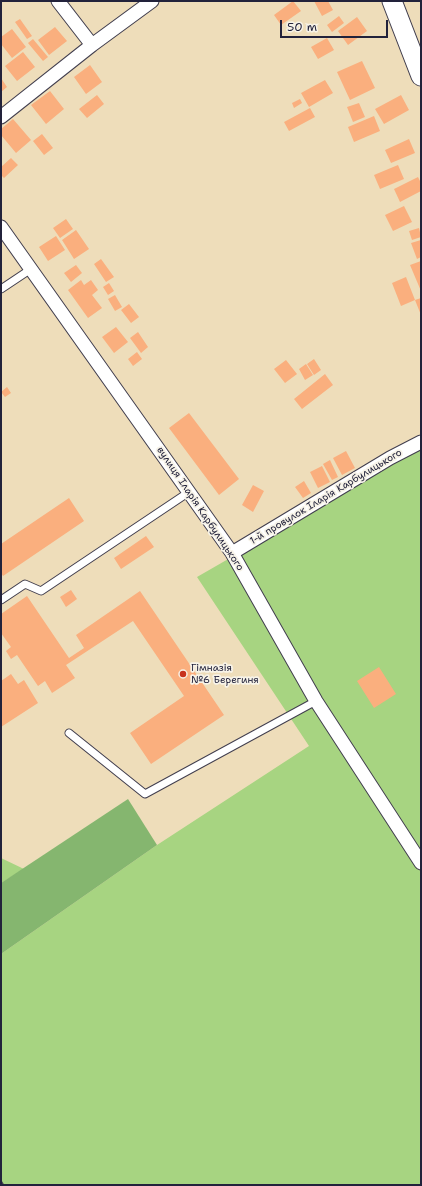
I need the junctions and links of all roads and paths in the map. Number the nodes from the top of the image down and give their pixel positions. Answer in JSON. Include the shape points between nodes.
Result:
{"nodes":[{"id":1,"x":58,"y":1,"type":"edge"},
{"id":2,"x":152,"y":1,"type":"edge"},
{"id":3,"x":392,"y":1,"type":"edge"},
{"id":4,"x":92,"y":45,"type":"junction"},
{"id":5,"x":421,"y":76,"type":"edge"},
{"id":6,"x":1,"y":116,"type":"edge"},
{"id":7,"x":1,"y":227,"type":"edge"},
{"id":8,"x":31,"y":269,"type":"junction"},
{"id":9,"x":1,"y":289,"type":"edge"},
{"id":10,"x":421,"y":442,"type":"edge"},
{"id":11,"x":189,"y":492,"type":"junction"},
{"id":12,"x":232,"y":553,"type":"junction"},
{"id":13,"x":1,"y":600,"type":"edge"},
{"id":14,"x":316,"y":701,"type":"junction"},
{"id":15,"x":69,"y":733,"type":"dead end"},
{"id":16,"x":421,"y":863,"type":"edge"},
{"id":17,"x":1,"y":1182,"type":"edge"},
{"id":18,"x":3,"y":1185,"type":"edge"}],
"edges":[{"from":1,"to":4,"type":"street"},
{"from":2,"to":4,"type":"street"},
{"from":3,"to":5,"type":"main road"},
{"from":4,"to":6,"type":"street"},
{"from":7,"to":8,"type":"street","name":"вулиця Іларія Карбулицького"},
{"from":8,"to":9,"type":"lane"},
{"from":8,"to":11,"type":"street","name":"вулиця Іларія Карбулицького"},
{"from":10,"to":12,"type":"street","name":"1-й провулок Іларія Карбулицького"},
{"from":11,"to":12,"type":"street","name":"вулиця Іларія Карбулицького"},
{"from":11,"to":13,"type":"lane","via":[[41,591],[25,584]]},
{"from":12,"to":14,"type":"street","name":"вулиця Іларія Карбулицького"},
{"from":14,"to":15,"type":"lane","via":[[145,794]]},
{"from":14,"to":16,"type":"street","name":"вулиця Іларія Карбулицького"},
{"from":17,"to":18,"type":"path"}]}
